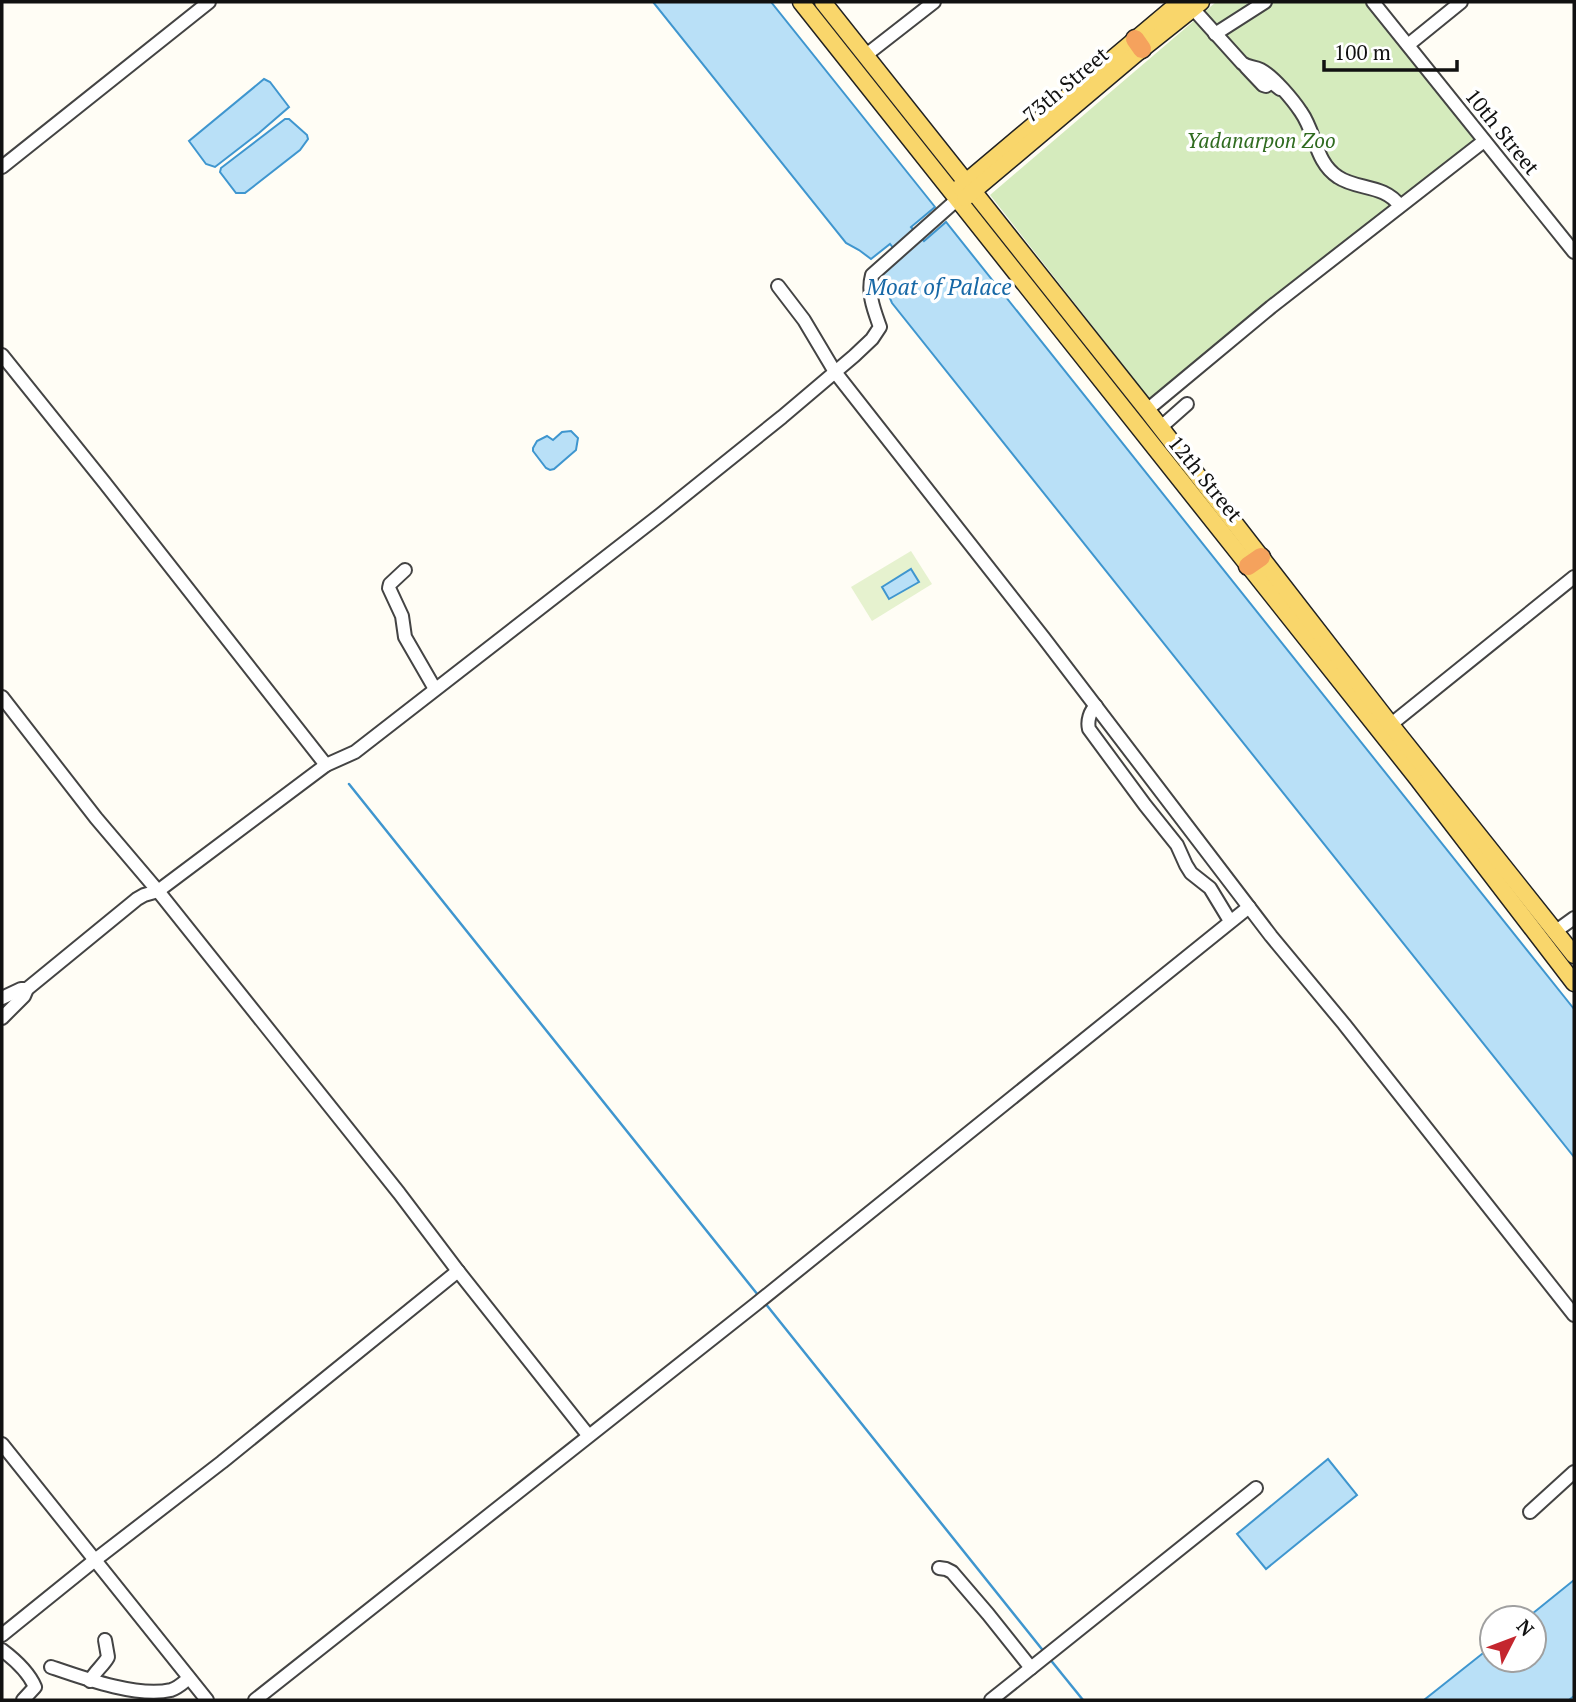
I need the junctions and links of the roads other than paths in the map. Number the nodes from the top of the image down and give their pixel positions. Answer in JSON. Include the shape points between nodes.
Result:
{"nodes":[{"id":1,"x":209,"y":2,"type":"edge"},
{"id":2,"x":802,"y":2,"type":"edge"},
{"id":3,"x":823,"y":2,"type":"edge"},
{"id":4,"x":934,"y":2,"type":"edge"},
{"id":5,"x":1265,"y":2,"type":"edge"},
{"id":6,"x":1373,"y":2,"type":"edge"},
{"id":7,"x":1461,"y":2,"type":"edge"},
{"id":8,"x":1190,"y":3,"type":"edge"},
{"id":9,"x":1215,"y":34,"type":"junction"},
{"id":10,"x":1408,"y":45,"type":"junction"},
{"id":11,"x":866,"y":55,"type":"junction"},
{"id":12,"x":1484,"y":141,"type":"junction"},
{"id":13,"x":2,"y":167,"type":"edge"},
{"id":14,"x":969,"y":187,"type":"junction"},
{"id":15,"x":952,"y":203,"type":"junction"},
{"id":16,"x":1400,"y":206,"type":"junction"},
{"id":17,"x":1574,"y":252,"type":"edge"},
{"id":18,"x":778,"y":286,"type":"dead end"},
{"id":19,"x":2,"y":355,"type":"edge"},
{"id":20,"x":835,"y":372,"type":"junction"},
{"id":21,"x":1187,"y":404,"type":"dead end"},
{"id":22,"x":1147,"y":410,"type":"junction"},
{"id":23,"x":1160,"y":427,"type":"junction"},
{"id":24,"x":1255,"y":562,"type":"junction"},
{"id":25,"x":405,"y":570,"type":"dead end"},
{"id":26,"x":1574,"y":577,"type":"edge"},
{"id":27,"x":435,"y":689,"type":"junction"},
{"id":28,"x":2,"y":698,"type":"edge"},
{"id":29,"x":1096,"y":706,"type":"junction"},
{"id":30,"x":1386,"y":729,"type":"junction"},
{"id":31,"x":326,"y":765,"type":"junction"},
{"id":32,"x":1155,"y":782,"type":"junction"},
{"id":33,"x":1139,"y":796,"type":"junction"},
{"id":34,"x":158,"y":891,"type":"junction"},
{"id":35,"x":1249,"y":907,"type":"junction"},
{"id":36,"x":1574,"y":918,"type":"edge"},
{"id":37,"x":1230,"y":922,"type":"junction"},
{"id":38,"x":1556,"y":932,"type":"junction"},
{"id":39,"x":1574,"y":955,"type":"edge"},
{"id":40,"x":1574,"y":984,"type":"edge"},
{"id":41,"x":27,"y":989,"type":"junction"},
{"id":42,"x":2,"y":998,"type":"edge"},
{"id":43,"x":2,"y":1018,"type":"edge"},
{"id":44,"x":458,"y":1271,"type":"junction"},
{"id":45,"x":1574,"y":1315,"type":"edge"},
{"id":46,"x":589,"y":1435,"type":"junction"},
{"id":47,"x":2,"y":1444,"type":"edge"},
{"id":48,"x":1574,"y":1472,"type":"edge"},
{"id":49,"x":1256,"y":1489,"type":"dead end"},
{"id":50,"x":1530,"y":1512,"type":"dead end"},
{"id":51,"x":95,"y":1560,"type":"junction"},
{"id":52,"x":939,"y":1568,"type":"dead end"},
{"id":53,"x":2,"y":1635,"type":"edge"},
{"id":54,"x":106,"y":1640,"type":"dead end"},
{"id":55,"x":2,"y":1650,"type":"edge"},
{"id":56,"x":51,"y":1667,"type":"dead end"},
{"id":57,"x":1031,"y":1668,"type":"junction"},
{"id":58,"x":189,"y":1678,"type":"junction"},
{"id":59,"x":90,"y":1681,"type":"junction"},
{"id":60,"x":23,"y":1700,"type":"edge"},
{"id":61,"x":207,"y":1700,"type":"edge"},
{"id":62,"x":255,"y":1700,"type":"edge"},
{"id":63,"x":991,"y":1700,"type":"edge"}],
"edges":[{"from":1,"to":13,"type":"street"},
{"from":2,"to":15,"type":"main road","name":"12th Street"},
{"from":3,"to":11,"type":"main road","name":"12th Street"},
{"from":4,"to":11,"type":"street"},
{"from":5,"to":9,"type":"street"},
{"from":6,"to":10,"type":"street","name":"10th Street"},
{"from":7,"to":10,"type":"street"},
{"from":8,"to":9,"type":"street"},
{"from":8,"to":14,"type":"main road","name":"73th Street"},
{"from":9,"to":16,"type":"street","via":[[1246,67],[1265,72],[1283,91],[1337,177],[1381,192]]},
{"from":10,"to":12,"type":"street","name":"10th Street"},
{"from":11,"to":14,"type":"main road","name":"12th Street"},
{"from":12,"to":16,"type":"street"},
{"from":12,"to":17,"type":"street","name":"10th Street"},
{"from":14,"to":15,"type":"main road","name":"73th Street"},
{"from":14,"to":22,"type":"main road","name":"12th Street"},
{"from":15,"to":20,"type":"street","via":[[873,272],[870,289],[880,327]]},
{"from":15,"to":24,"type":"main road","name":"12th Street"},
{"from":16,"to":22,"type":"street"},
{"from":18,"to":20,"type":"street"},
{"from":19,"to":31,"type":"street"},
{"from":20,"to":27,"type":"street"},
{"from":20,"to":29,"type":"street"},
{"from":21,"to":23,"type":"street"},
{"from":22,"to":23,"type":"main road","name":"12th Street"},
{"from":23,"to":24,"type":"main road","name":"12th Street"},
{"from":24,"to":30,"type":"main road","name":"12th Street"},
{"from":25,"to":27,"type":"street","via":[[389,588],[402,616],[405,637]]},
{"from":26,"to":30,"type":"street"},
{"from":27,"to":31,"type":"street","via":[[355,752]]},
{"from":28,"to":34,"type":"street"},
{"from":29,"to":32,"type":"street"},
{"from":29,"to":33,"type":"street","via":[[1089,729]]},
{"from":30,"to":38,"type":"main road","name":"12th Street"},
{"from":30,"to":40,"type":"main road","name":"12th Street"},
{"from":31,"to":34,"type":"street"},
{"from":32,"to":33,"type":"street"},
{"from":32,"to":35,"type":"street"},
{"from":33,"to":37,"type":"street","via":[[1177,845],[1191,873],[1210,888]]},
{"from":34,"to":41,"type":"street","via":[[137,899]]},
{"from":34,"to":44,"type":"street"},
{"from":35,"to":37,"type":"street"},
{"from":35,"to":45,"type":"street"},
{"from":36,"to":38,"type":"street"},
{"from":37,"to":46,"type":"street"},
{"from":38,"to":39,"type":"main road","name":"12th Street"},
{"from":41,"to":42,"type":"street"},
{"from":41,"to":43,"type":"street"},
{"from":44,"to":46,"type":"street"},
{"from":44,"to":51,"type":"street"},
{"from":46,"to":62,"type":"street"},
{"from":47,"to":51,"type":"street"},
{"from":48,"to":50,"type":"street"},
{"from":49,"to":57,"type":"street"},
{"from":51,"to":53,"type":"street"},
{"from":51,"to":58,"type":"street"},
{"from":52,"to":57,"type":"street","via":[[952,1572]]},
{"from":54,"to":59,"type":"street","via":[[108,1657]]},
{"from":55,"to":60,"type":"street","via":[[35,1687]]},
{"from":56,"to":59,"type":"street"},
{"from":57,"to":63,"type":"street"},
{"from":58,"to":59,"type":"street","via":[[170,1690],[148,1691]]},
{"from":58,"to":61,"type":"street"}]}
